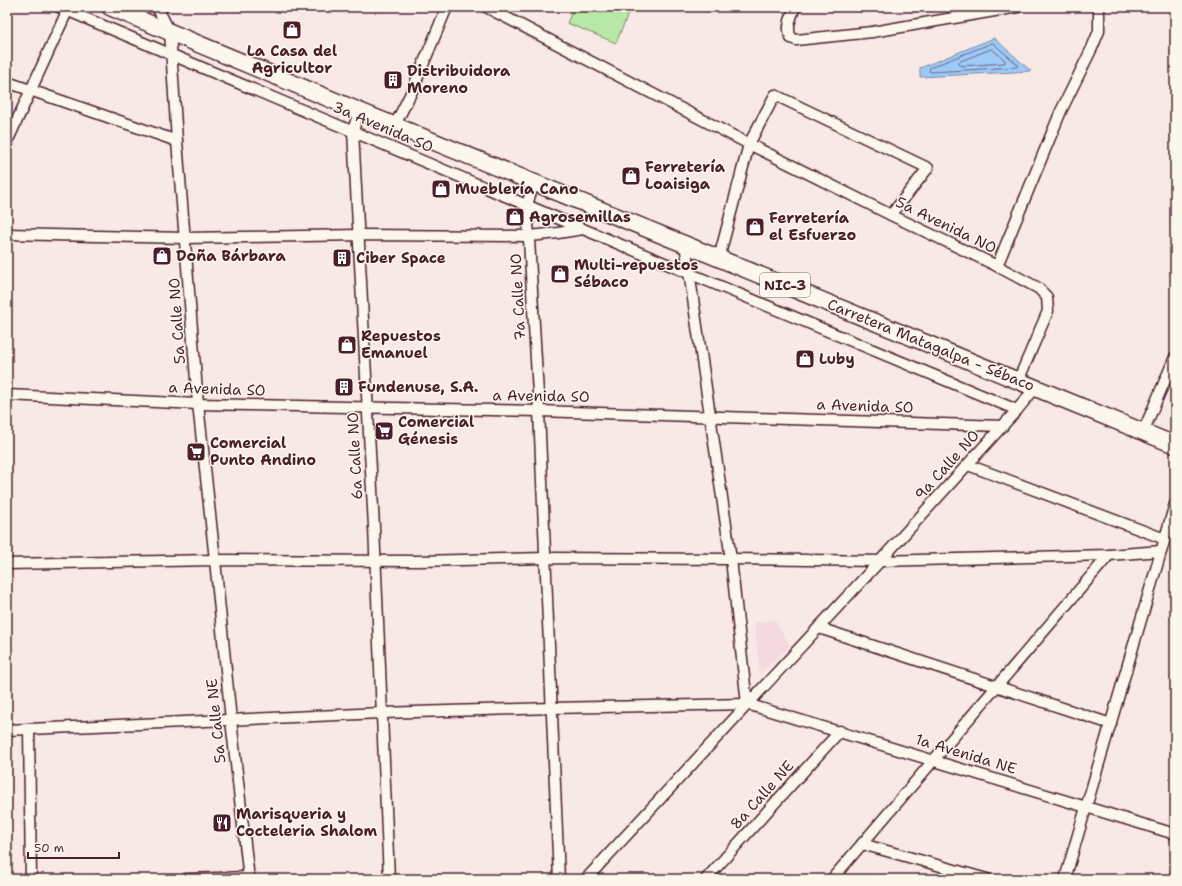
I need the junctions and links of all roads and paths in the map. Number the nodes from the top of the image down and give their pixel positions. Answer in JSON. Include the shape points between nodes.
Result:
{"nodes":[{"id":1,"x":110,"y":7,"type":"edge"},
{"id":2,"x":157,"y":7,"type":"edge"},
{"id":3,"x":447,"y":7,"type":"edge"},
{"id":4,"x":486,"y":7,"type":"edge"},
{"id":5,"x":795,"y":7,"type":"edge"},
{"id":6,"x":1018,"y":7,"type":"edge"},
{"id":7,"x":1099,"y":7,"type":"edge"},
{"id":8,"x":65,"y":8,"type":"edge"},
{"id":9,"x":999,"y":8,"type":"edge"},
{"id":10,"x":170,"y":32,"type":"junction"},
{"id":11,"x":171,"y":54,"type":"junction"},
{"id":12,"x":7,"y":82,"type":"edge"},
{"id":13,"x":31,"y":90,"type":"junction"},
{"id":14,"x":358,"y":111,"type":"junction"},
{"id":15,"x":395,"y":125,"type":"junction"},
{"id":16,"x":353,"y":130,"type":"junction"},
{"id":17,"x":177,"y":140,"type":"junction"},
{"id":18,"x":7,"y":142,"type":"edge"},
{"id":19,"x":749,"y":144,"type":"junction"},
{"id":20,"x":534,"y":182,"type":"junction"},
{"id":21,"x":528,"y":205,"type":"junction"},
{"id":22,"x":891,"y":215,"type":"junction"},
{"id":23,"x":583,"y":228,"type":"junction"},
{"id":24,"x":7,"y":234,"type":"edge"},
{"id":25,"x":358,"y":235,"type":"junction"},
{"id":26,"x":530,"y":236,"type":"junction"},
{"id":27,"x":185,"y":238,"type":"junction"},
{"id":28,"x":685,"y":244,"type":"junction"},
{"id":29,"x":719,"y":258,"type":"junction"},
{"id":30,"x":997,"y":266,"type":"junction"},
{"id":31,"x":690,"y":273,"type":"junction"},
{"id":32,"x":1175,"y":357,"type":"edge"},
{"id":33,"x":1018,"y":381,"type":"junction"},
{"id":34,"x":1035,"y":388,"type":"junction"},
{"id":35,"x":7,"y":395,"type":"edge"},
{"id":36,"x":198,"y":404,"type":"junction"},
{"id":37,"x":368,"y":407,"type":"junction"},
{"id":38,"x":1017,"y":410,"type":"junction"},
{"id":39,"x":539,"y":411,"type":"junction"},
{"id":40,"x":710,"y":416,"type":"junction"},
{"id":41,"x":1003,"y":426,"type":"junction"},
{"id":42,"x":1143,"y":432,"type":"junction"},
{"id":43,"x":1175,"y":445,"type":"edge"},
{"id":44,"x":968,"y":465,"type":"junction"},
{"id":45,"x":1175,"y":504,"type":"edge"},
{"id":46,"x":1165,"y":539,"type":"junction"},
{"id":47,"x":1161,"y":551,"type":"junction"},
{"id":48,"x":1109,"y":555,"type":"junction"},
{"id":49,"x":546,"y":558,"type":"junction"},
{"id":50,"x":731,"y":559,"type":"junction"},
{"id":51,"x":215,"y":560,"type":"junction"},
{"id":52,"x":376,"y":560,"type":"junction"},
{"id":53,"x":880,"y":561,"type":"junction"},
{"id":54,"x":7,"y":564,"type":"edge"},
{"id":55,"x":819,"y":628,"type":"junction"},
{"id":56,"x":997,"y":686,"type":"junction"},
{"id":57,"x":747,"y":704,"type":"junction"},
{"id":58,"x":552,"y":708,"type":"junction"},
{"id":59,"x":381,"y":713,"type":"junction"},
{"id":60,"x":231,"y":720,"type":"junction"},
{"id":61,"x":1111,"y":724,"type":"junction"},
{"id":62,"x":29,"y":729,"type":"junction"},
{"id":63,"x":7,"y":730,"type":"edge"},
{"id":64,"x":840,"y":731,"type":"junction"},
{"id":65,"x":933,"y":760,"type":"junction"},
{"id":66,"x":1087,"y":807,"type":"junction"},
{"id":67,"x":1175,"y":834,"type":"edge"},
{"id":68,"x":862,"y":844,"type":"junction"},
{"id":69,"x":249,"y":878,"type":"edge"},
{"id":70,"x":31,"y":879,"type":"edge"},
{"id":71,"x":186,"y":879,"type":"edge"},
{"id":72,"x":389,"y":879,"type":"edge"},
{"id":73,"x":559,"y":879,"type":"edge"},
{"id":74,"x":586,"y":879,"type":"edge"},
{"id":75,"x":706,"y":879,"type":"edge"},
{"id":76,"x":832,"y":879,"type":"edge"},
{"id":77,"x":987,"y":879,"type":"edge"},
{"id":78,"x":1066,"y":879,"type":"edge"}],
"edges":[{"from":1,"to":10,"type":"main road","name":"Carretera Matagalpa - Sébaco","number":"NIC-3"},
{"from":2,"to":10,"type":"street"},
{"from":3,"to":15,"type":"street"},
{"from":4,"to":19,"type":"street","name":"5a Avenida NO"},
{"from":5,"to":9,"type":"street","via":[[788,32],[791,38],[796,40],[872,32]]},
{"from":6,"to":9,"type":"street"},
{"from":7,"to":30,"type":"street","via":[[1099,31],[1060,111]]},
{"from":8,"to":11,"type":"street","name":"3a Avenida SO"},
{"from":8,"to":13,"type":"street"},
{"from":10,"to":11,"type":"street","name":"5a Calle NO"},
{"from":10,"to":14,"type":"main road","name":"Carretera Matagalpa - Sébaco","number":"NIC-3"},
{"from":11,"to":16,"type":"street","name":"3a Avenida SO"},
{"from":11,"to":17,"type":"street","name":"5a Calle NO"},
{"from":12,"to":13,"type":"street"},
{"from":13,"to":17,"type":"street"},
{"from":13,"to":18,"type":"street"},
{"from":14,"to":15,"type":"main road","name":"Carretera Matagalpa - Sébaco","number":"NIC-3"},
{"from":14,"to":16,"type":"street","name":"6a Calle NO"},
{"from":15,"to":20,"type":"main road","name":"Carretera Matagalpa - Sébaco","number":"NIC-3"},
{"from":16,"to":21,"type":"street","name":"3a Avenida SO"},
{"from":16,"to":25,"type":"street","name":"6a Calle NO"},
{"from":17,"to":27,"type":"street","name":"5a Calle NO"},
{"from":19,"to":22,"type":"street","name":"5a Avenida NO"},
{"from":19,"to":22,"type":"street","via":[[775,95],[928,168]]},
{"from":19,"to":29,"type":"street"},
{"from":20,"to":21,"type":"street","name":"7a Calle NO"},
{"from":20,"to":28,"type":"main road","name":"Carretera Matagalpa - Sébaco","number":"NIC-3"},
{"from":21,"to":23,"type":"street","name":"3a Avenida SO"},
{"from":21,"to":26,"type":"street","name":"7a Calle NO"},
{"from":22,"to":30,"type":"street","name":"5a Avenida NO"},
{"from":23,"to":26,"type":"street"},
{"from":23,"to":31,"type":"street","name":"3a Avenida SO"},
{"from":24,"to":27,"type":"street"},
{"from":25,"to":26,"type":"street"},
{"from":25,"to":27,"type":"street"},
{"from":25,"to":37,"type":"street","name":"6a Calle NO"},
{"from":26,"to":39,"type":"street","name":"7a Calle NO"},
{"from":27,"to":36,"type":"street","name":"5a Calle NO"},
{"from":28,"to":29,"type":"main road","name":"Carretera Matagalpa - Sébaco","number":"NIC-3"},
{"from":28,"to":31,"type":"street"},
{"from":29,"to":33,"type":"main road","name":"Carretera Matagalpa - Sébaco","number":"NIC-3"},
{"from":30,"to":33,"type":"street","name":"5a Avenida NO","via":[[1038,288],[1047,298],[1048,311]]},
{"from":31,"to":38,"type":"street","name":"3a Avenida SO"},
{"from":31,"to":40,"type":"street"},
{"from":32,"to":42,"type":"street"},
{"from":33,"to":34,"type":"main road","name":"Carretera Matagalpa - Sébaco","number":"NIC-3"},
{"from":34,"to":38,"type":"street","name":"9a Calle NO"},
{"from":34,"to":42,"type":"main road","name":"Carretera Matagalpa - Sébaco","number":"NIC-3"},
{"from":35,"to":36,"type":"street","name":"a Avenida SO"},
{"from":36,"to":37,"type":"street","name":"a Avenida SO"},
{"from":36,"to":51,"type":"street","name":"5a Calle NO"},
{"from":37,"to":39,"type":"street","name":"a Avenida SO"},
{"from":37,"to":52,"type":"street","name":"6a Calle NO"},
{"from":38,"to":41,"type":"street","name":"9a Calle NO"},
{"from":39,"to":40,"type":"street","name":"a Avenida SO"},
{"from":39,"to":49,"type":"street","name":"7a Calle NO"},
{"from":40,"to":41,"type":"street","name":"a Avenida SO"},
{"from":40,"to":50,"type":"street"},
{"from":41,"to":44,"type":"street","name":"9a Calle NO"},
{"from":42,"to":43,"type":"main road","name":"Carretera Matagalpa - Sébaco","number":"NIC-3"},
{"from":44,"to":46,"type":"street"},
{"from":44,"to":53,"type":"street","name":"9a Calle NO"},
{"from":45,"to":46,"type":"street"},
{"from":46,"to":47,"type":"street"},
{"from":47,"to":48,"type":"street"},
{"from":47,"to":61,"type":"street"},
{"from":48,"to":53,"type":"street"},
{"from":48,"to":56,"type":"street"},
{"from":49,"to":50,"type":"street"},
{"from":49,"to":52,"type":"street"},
{"from":49,"to":58,"type":"street","name":"7a Calle NO"},
{"from":50,"to":53,"type":"street"},
{"from":50,"to":57,"type":"street"},
{"from":51,"to":52,"type":"street"},
{"from":51,"to":54,"type":"street"},
{"from":51,"to":60,"type":"street","name":"5a Calle NE"},
{"from":52,"to":59,"type":"street","name":"6a Calle NO"},
{"from":53,"to":55,"type":"street","name":"9a Calle NO"},
{"from":55,"to":56,"type":"street"},
{"from":55,"to":57,"type":"street","name":"9a Calle NO"},
{"from":56,"to":61,"type":"street"},
{"from":56,"to":65,"type":"street"},
{"from":57,"to":58,"type":"street","name":"1a Avenida NE"},
{"from":57,"to":64,"type":"street","name":"1a Avenida NE"},
{"from":57,"to":74,"type":"street","name":"9a Calle NO"},
{"from":58,"to":59,"type":"street","name":"1a Avenida NE"},
{"from":58,"to":73,"type":"street","name":"7a Calle NO"},
{"from":59,"to":60,"type":"street","name":"1a Avenida NE"},
{"from":59,"to":72,"type":"street","name":"6a Calle NO"},
{"from":60,"to":62,"type":"street","name":"1a Avenida NE"},
{"from":60,"to":69,"type":"street","name":"5a Calle NE"},
{"from":61,"to":66,"type":"street"},
{"from":62,"to":63,"type":"street","name":"1a Avenida NE"},
{"from":62,"to":70,"type":"street"},
{"from":64,"to":65,"type":"street","name":"1a Avenida NE"},
{"from":64,"to":75,"type":"street","name":"8a Calle NE"},
{"from":65,"to":66,"type":"street","name":"1a Avenida NE"},
{"from":65,"to":68,"type":"street"},
{"from":66,"to":67,"type":"street","name":"1a Avenida NE"},
{"from":66,"to":78,"type":"street"},
{"from":68,"to":76,"type":"street"},
{"from":68,"to":77,"type":"street"},
{"from":69,"to":71,"type":"street"}]}
